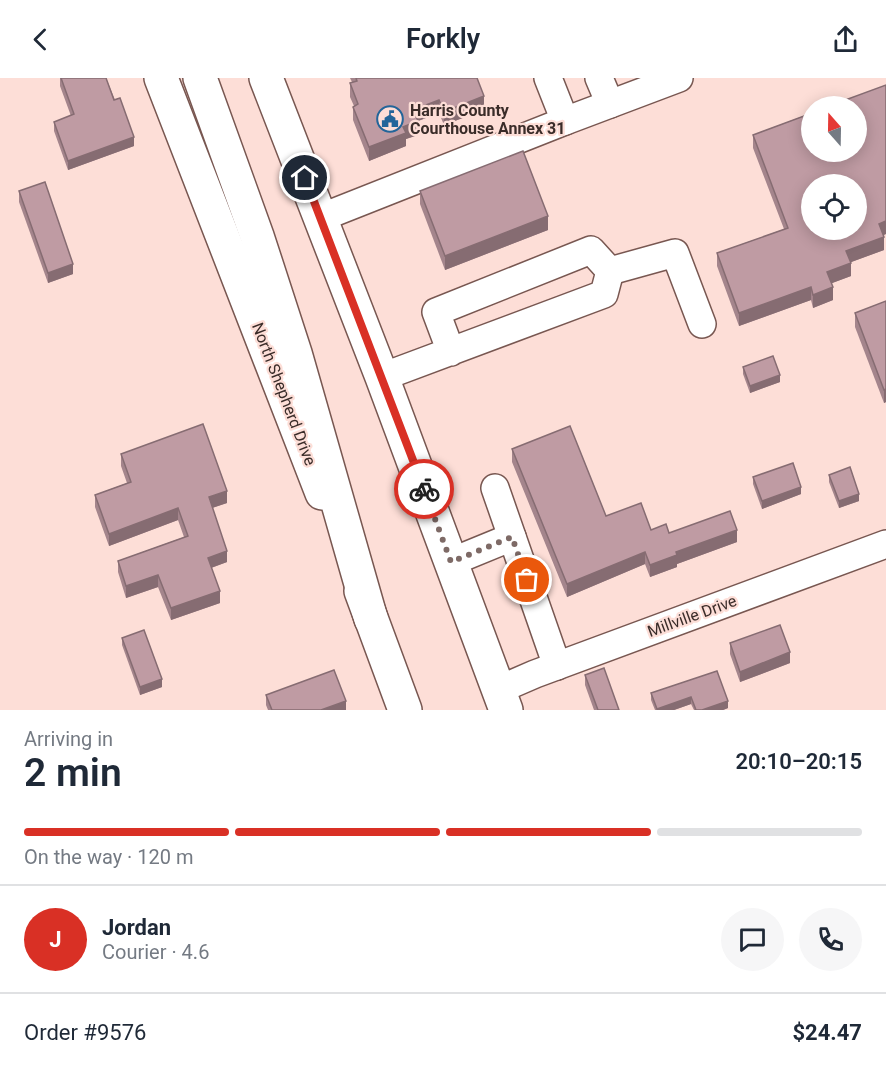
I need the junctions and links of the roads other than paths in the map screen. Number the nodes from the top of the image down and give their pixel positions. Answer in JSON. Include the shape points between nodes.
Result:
{"nodes":[{"id":1,"x":161,"y":78,"type":"edge"},
{"id":2,"x":200,"y":78,"type":"edge"},
{"id":3,"x":266,"y":78,"type":"edge"},
{"id":4,"x":548,"y":78,"type":"edge"},
{"id":5,"x":599,"y":78,"type":"edge"},
{"id":6,"x":679,"y":78,"type":"edge"},
{"id":7,"x":610,"y":104,"type":"junction"},
{"id":8,"x":565,"y":121,"type":"junction"},
{"id":9,"x":320,"y":218,"type":"junction"},
{"id":10,"x":610,"y":271,"type":"junction"},
{"id":11,"x":702,"y":324,"type":"dead end"},
{"id":12,"x":451,"y":352,"type":"junction"},
{"id":13,"x":382,"y":377,"type":"junction"},
{"id":14,"x":495,"y":488,"type":"dead end"},
{"id":15,"x":512,"y":537,"type":"junction"},
{"id":16,"x":886,"y":544,"type":"edge"},
{"id":17,"x":451,"y":562,"type":"junction"},
{"id":18,"x":372,"y":619,"type":"junction"},
{"id":19,"x":557,"y":666,"type":"junction"},
{"id":20,"x":502,"y":700,"type":"edge"},
{"id":21,"x":405,"y":710,"type":"edge"}],
"edges":[{"from":1,"to":18,"type":"main road","name":"North Shepherd Drive"},
{"from":2,"to":18,"type":"main road","via":[[296,353]]},
{"from":3,"to":9,"type":"main road"},
{"from":4,"to":8,"type":"street"},
{"from":5,"to":7,"type":"street"},
{"from":6,"to":7,"type":"street"},
{"from":7,"to":8,"type":"street"},
{"from":8,"to":9,"type":"street"},
{"from":9,"to":13,"type":"main road"},
{"from":10,"to":11,"type":"street","via":[[675,253]]},
{"from":10,"to":12,"type":"street","via":[[604,294]]},
{"from":10,"to":12,"type":"street","via":[[591,250],[436,312]]},
{"from":12,"to":13,"type":"street"},
{"from":13,"to":17,"type":"main road"},
{"from":14,"to":15,"type":"street"},
{"from":15,"to":17,"type":"street"},
{"from":15,"to":19,"type":"street"},
{"from":16,"to":19,"type":"street","name":"Millville Drive"},
{"from":17,"to":20,"type":"main road"},
{"from":18,"to":21,"type":"main road","name":"North Shepherd Drive"},
{"from":19,"to":20,"type":"street","name":"Millville Drive"}]}
